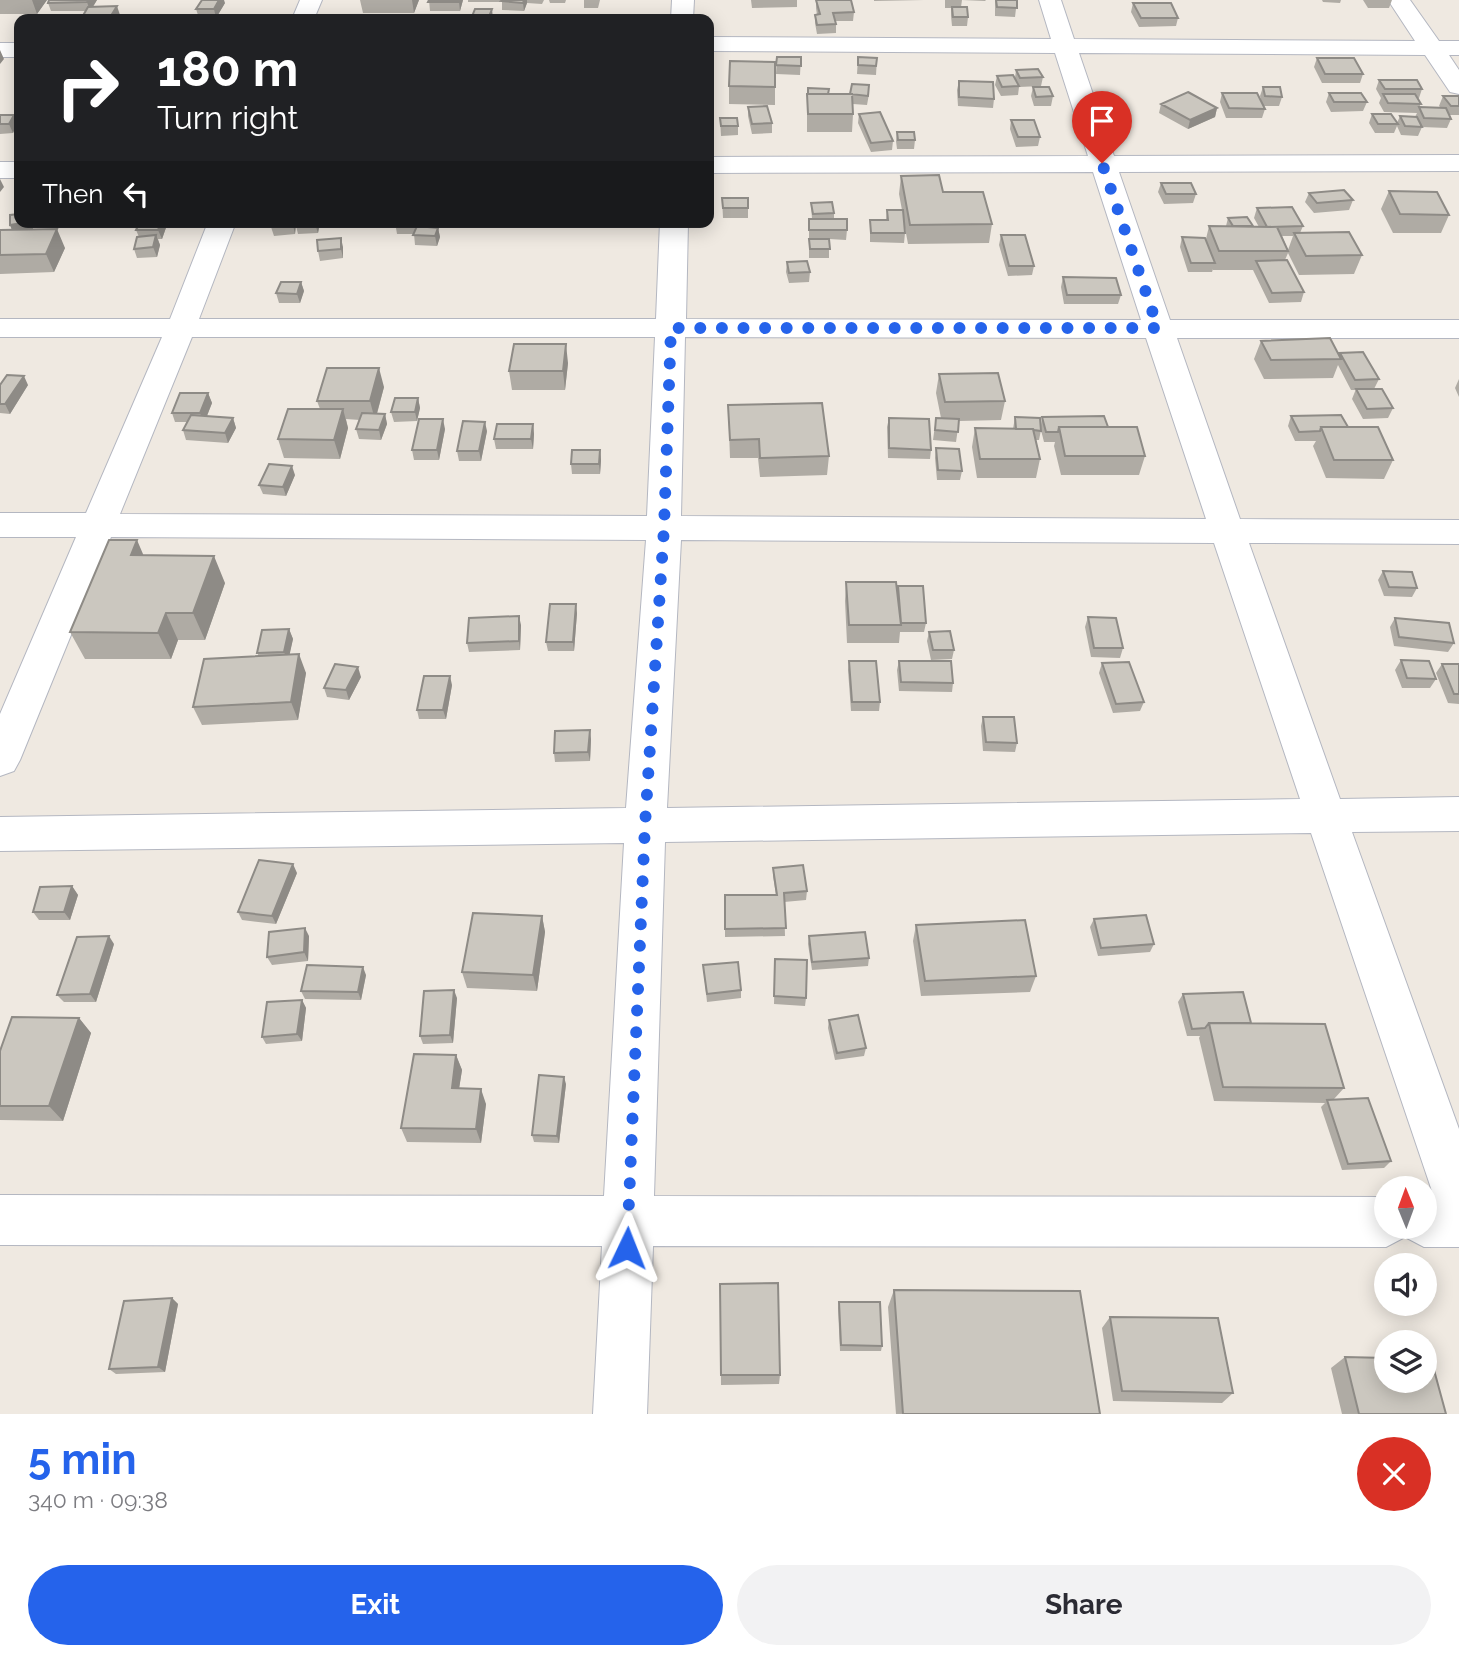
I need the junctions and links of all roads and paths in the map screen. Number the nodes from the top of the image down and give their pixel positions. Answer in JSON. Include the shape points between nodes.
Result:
{"nodes":[{"id":1,"x":1050,"y":0,"type":"edge"},
{"id":2,"x":1399,"y":0,"type":"edge"},
{"id":3,"x":714,"y":44,"type":"edge"},
{"id":4,"x":1065,"y":46,"type":"junction"},
{"id":5,"x":1433,"y":48,"type":"junction"},
{"id":6,"x":1459,"y":48,"type":"edge"},
{"id":7,"x":1459,"y":88,"type":"edge"},
{"id":8,"x":1102,"y":163,"type":"junction"},
{"id":9,"x":1459,"y":163,"type":"edge"},
{"id":10,"x":714,"y":165,"type":"edge"},
{"id":11,"x":220,"y":228,"type":"edge"},
{"id":12,"x":674,"y":228,"type":"edge"},
{"id":13,"x":182,"y":326,"type":"junction"},
{"id":14,"x":0,"y":328,"type":"edge"},
{"id":15,"x":671,"y":328,"type":"junction"},
{"id":16,"x":1158,"y":328,"type":"junction"},
{"id":17,"x":1459,"y":329,"type":"edge"},
{"id":18,"x":0,"y":525,"type":"edge"},
{"id":19,"x":99,"y":525,"type":"junction"},
{"id":20,"x":664,"y":528,"type":"junction"},
{"id":21,"x":1227,"y":531,"type":"junction"},
{"id":22,"x":1459,"y":532,"type":"edge"},
{"id":23,"x":0,"y":760,"type":"edge"},
{"id":24,"x":1459,"y":814,"type":"edge"},
{"id":25,"x":1327,"y":816,"type":"junction"},
{"id":26,"x":645,"y":825,"type":"junction"},
{"id":27,"x":0,"y":834,"type":"edge"},
{"id":28,"x":1459,"y":1198,"type":"edge"},
{"id":29,"x":0,"y":1220,"type":"edge"},
{"id":30,"x":628,"y":1220,"type":"junction"},
{"id":31,"x":1374,"y":1222,"type":"edge"},
{"id":32,"x":1437,"y":1222,"type":"edge"},
{"id":33,"x":1459,"y":1222,"type":"edge"},
{"id":34,"x":620,"y":1414,"type":"edge"}],
"edges":[{"from":1,"to":4,"type":"street"},
{"from":2,"to":5,"type":"street"},
{"from":3,"to":4,"type":"street"},
{"from":4,"to":5,"type":"street"},
{"from":4,"to":8,"type":"street"},
{"from":5,"to":6,"type":"street"},
{"from":5,"to":7,"type":"street"},
{"from":8,"to":9,"type":"street"},
{"from":8,"to":10,"type":"street"},
{"from":8,"to":16,"type":"street"},
{"from":11,"to":13,"type":"street"},
{"from":12,"to":15,"type":"street"},
{"from":13,"to":14,"type":"street"},
{"from":13,"to":15,"type":"street"},
{"from":13,"to":19,"type":"street"},
{"from":15,"to":16,"type":"street"},
{"from":15,"to":20,"type":"street"},
{"from":16,"to":17,"type":"street"},
{"from":16,"to":21,"type":"street"},
{"from":18,"to":19,"type":"street"},
{"from":19,"to":20,"type":"street"},
{"from":19,"to":23,"type":"street"},
{"from":20,"to":21,"type":"street"},
{"from":20,"to":26,"type":"street"},
{"from":21,"to":22,"type":"street"},
{"from":21,"to":25,"type":"street"},
{"from":24,"to":25,"type":"street"},
{"from":25,"to":26,"type":"street"},
{"from":25,"to":28,"type":"street"},
{"from":26,"to":27,"type":"street"},
{"from":26,"to":30,"type":"street"},
{"from":29,"to":30,"type":"street"},
{"from":30,"to":31,"type":"street"},
{"from":30,"to":34,"type":"street"},
{"from":32,"to":33,"type":"street"}]}
